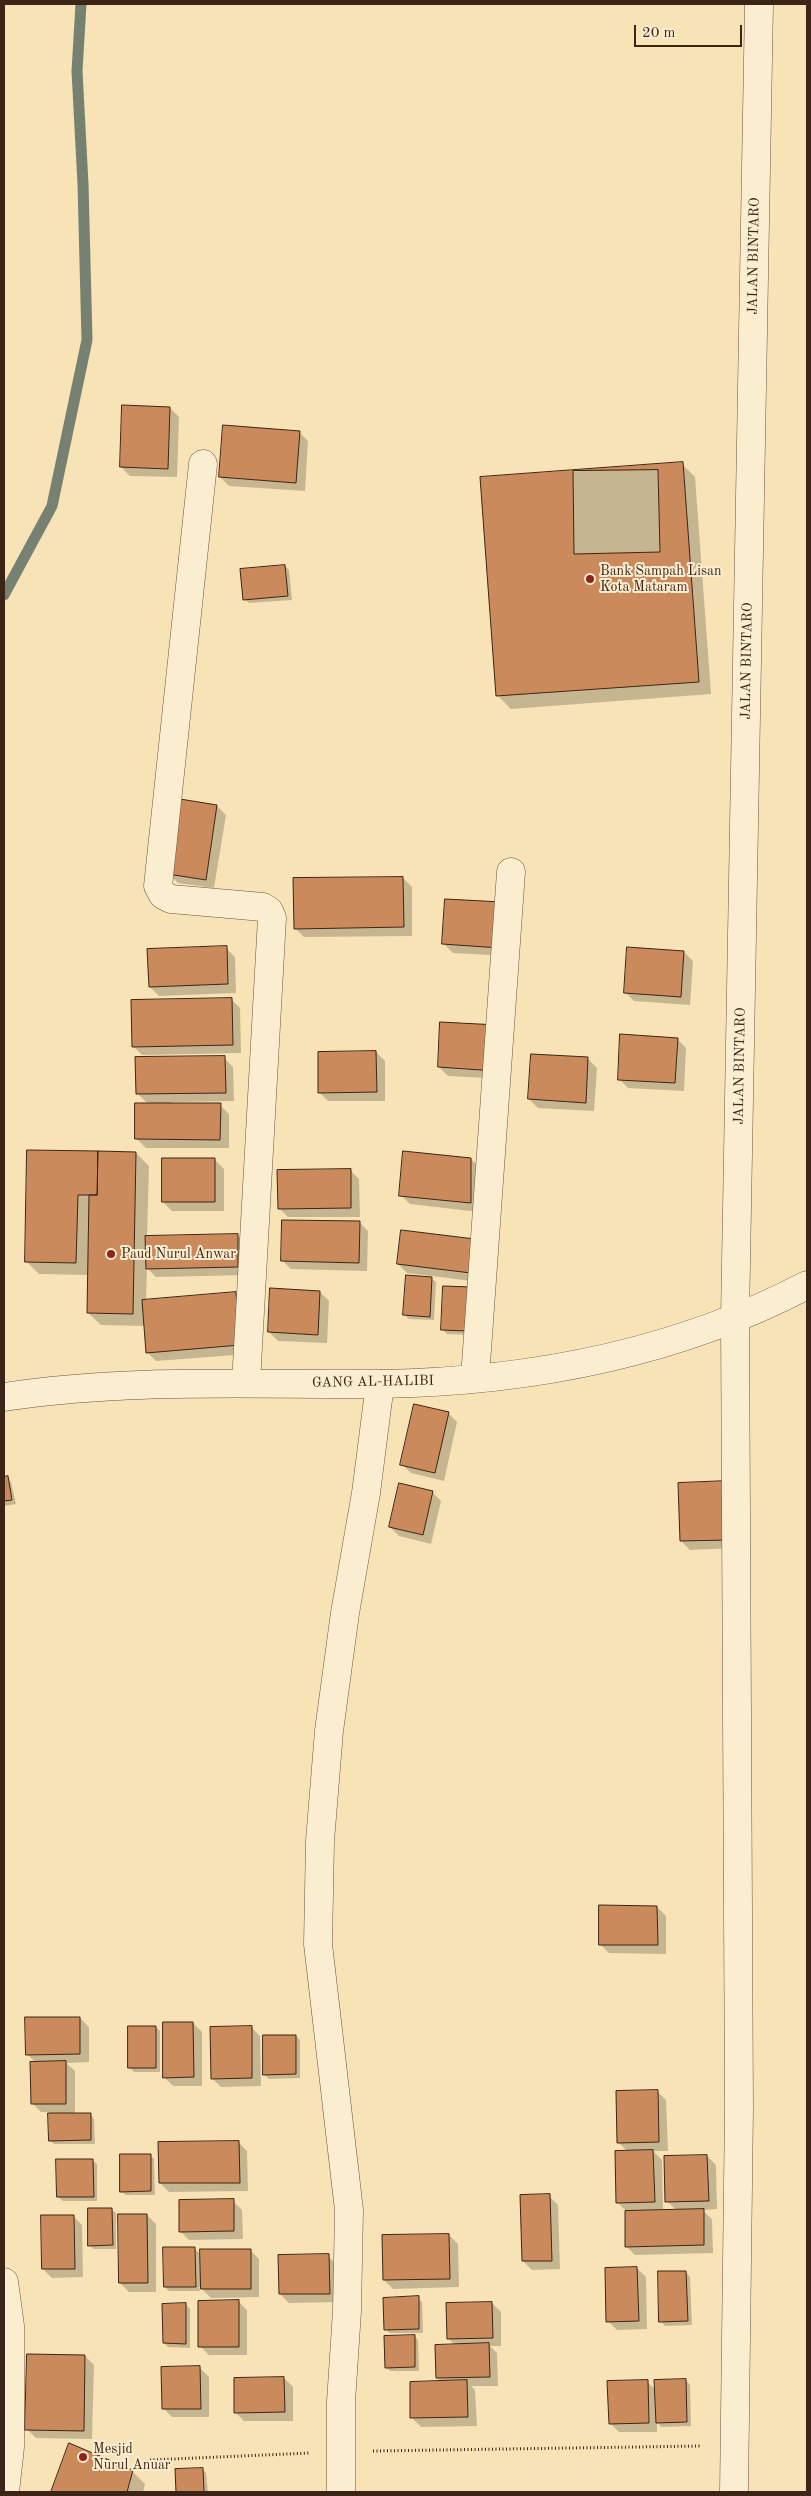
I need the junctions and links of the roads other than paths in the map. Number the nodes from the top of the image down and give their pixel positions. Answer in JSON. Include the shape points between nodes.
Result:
{"nodes":[{"id":1,"x":759,"y":4,"type":"edge"},
{"id":2,"x":203,"y":464,"type":"dead end"},
{"id":3,"x":511,"y":872,"type":"dead end"},
{"id":4,"x":807,"y":1286,"type":"edge"},
{"id":5,"x":735,"y":1318,"type":"junction"},
{"id":6,"x":475,"y":1378,"type":"junction"},
{"id":7,"x":246,"y":1383,"type":"junction"},
{"id":8,"x":380,"y":1384,"type":"junction"},
{"id":9,"x":4,"y":1396,"type":"edge"},
{"id":10,"x":4,"y":2282,"type":"edge"},
{"id":11,"x":4,"y":2492,"type":"edge"},
{"id":12,"x":341,"y":2492,"type":"edge"},
{"id":13,"x":734,"y":2492,"type":"edge"}],
"edges":[{"from":1,"to":5,"type":"street","name":"JALAN BINTARO"},
{"from":2,"to":7,"type":"street","via":[[158,886],[163,895],[171,899],[263,907],[269,910],[272,918]]},
{"from":3,"to":6,"type":"street"},
{"from":4,"to":5,"type":"street","name":"GANG AL-HALIBI"},
{"from":5,"to":6,"type":"street","name":"GANG AL-HALIBI","via":[[684,1338],[624,1354],[562,1367]]},
{"from":5,"to":13,"type":"street","name":"JALAN BINTARO","via":[[738,2090]]},
{"from":6,"to":8,"type":"street","name":"GANG AL-HALIBI"},
{"from":7,"to":8,"type":"street","name":"GANG AL-HALIBI"},
{"from":7,"to":9,"type":"street","name":"GANG AL-HALIBI","via":[[122,1385]]},
{"from":8,"to":12,"type":"street","via":[[328,1731],[320,1841],[318,1944],[349,2210],[341,2402]]},
{"from":10,"to":11,"type":"street","via":[[10,2326],[10,2447]]}]}
